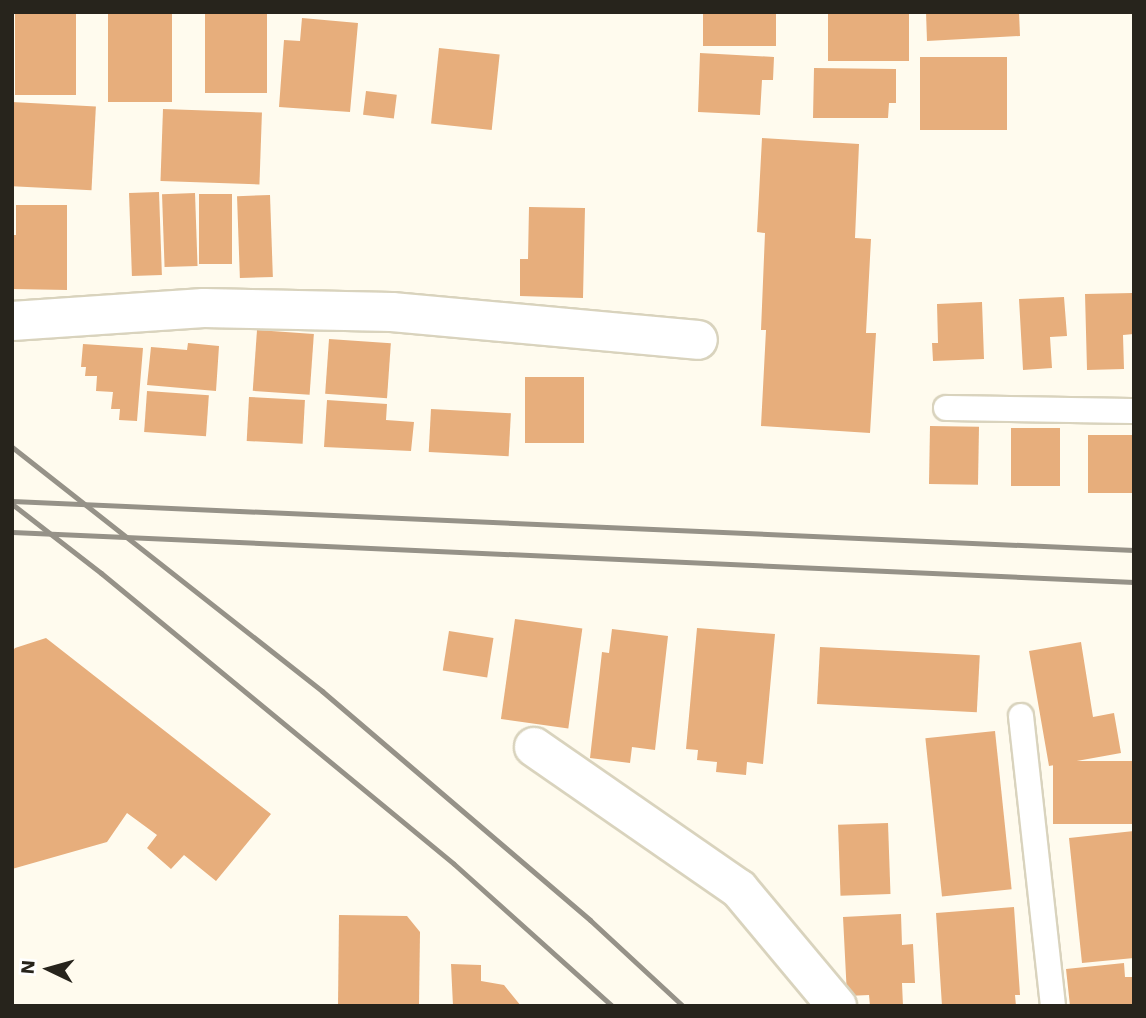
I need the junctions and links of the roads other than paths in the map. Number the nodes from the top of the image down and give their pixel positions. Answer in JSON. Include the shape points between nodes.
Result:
{"nodes":[{"id":1,"x":12,"y":321,"type":"edge"},
{"id":2,"x":698,"y":340,"type":"dead end"},
{"id":3,"x":946,"y":408,"type":"dead end"},
{"id":4,"x":1134,"y":411,"type":"edge"},
{"id":5,"x":1021,"y":716,"type":"dead end"},
{"id":6,"x":534,"y":747,"type":"dead end"},
{"id":7,"x":837,"y":1006,"type":"edge"},
{"id":8,"x":1053,"y":1006,"type":"edge"}],
"edges":[{"from":1,"to":2,"type":"street","via":[[204,308],[392,312]]},
{"from":3,"to":4,"type":"lane"},
{"from":5,"to":8,"type":"lane"},
{"from":6,"to":7,"type":"street","via":[[738,889]]}]}
